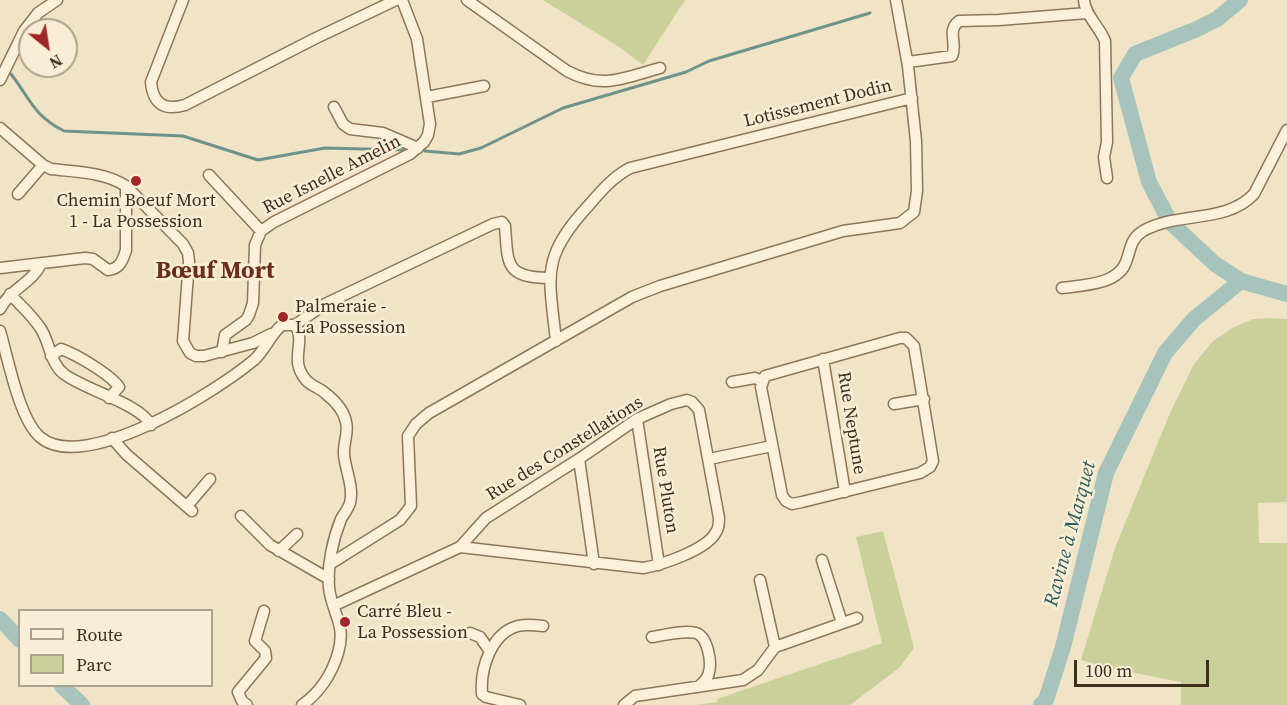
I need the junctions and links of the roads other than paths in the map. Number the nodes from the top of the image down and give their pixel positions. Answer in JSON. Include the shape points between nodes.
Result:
{"nodes":[{"id":1,"x":57,"y":0,"type":"edge"},
{"id":2,"x":183,"y":0,"type":"edge"},
{"id":3,"x":396,"y":0,"type":"edge"},
{"id":4,"x":402,"y":0,"type":"edge"},
{"id":5,"x":467,"y":0,"type":"edge"},
{"id":6,"x":896,"y":0,"type":"edge"},
{"id":7,"x":1084,"y":0,"type":"edge"},
{"id":8,"x":1087,"y":13,"type":"junction"},
{"id":9,"x":908,"y":62,"type":"junction"},
{"id":10,"x":660,"y":68,"type":"dead end"},
{"id":11,"x":0,"y":80,"type":"edge"},
{"id":12,"x":484,"y":86,"type":"dead end"},
{"id":13,"x":427,"y":97,"type":"junction"},
{"id":14,"x":912,"y":98,"type":"junction"},
{"id":15,"x":334,"y":107,"type":"dead end"},
{"id":16,"x":0,"y":128,"type":"edge"},
{"id":17,"x":1287,"y":130,"type":"edge"},
{"id":18,"x":418,"y":148,"type":"junction"},
{"id":19,"x":43,"y":165,"type":"junction"},
{"id":20,"x":209,"y":175,"type":"dead end"},
{"id":21,"x":1107,"y":178,"type":"dead end"},
{"id":22,"x":126,"y":186,"type":"junction"},
{"id":23,"x":18,"y":194,"type":"dead end"},
{"id":24,"x":261,"y":231,"type":"junction"},
{"id":25,"x":41,"y":264,"type":"junction"},
{"id":26,"x":0,"y":268,"type":"edge"},
{"id":27,"x":549,"y":278,"type":"junction"},
{"id":28,"x":1062,"y":288,"type":"dead end"},
{"id":29,"x":10,"y":294,"type":"junction"},
{"id":30,"x":0,"y":309,"type":"edge"},
{"id":31,"x":295,"y":325,"type":"junction"},
{"id":32,"x":0,"y":330,"type":"edge"},
{"id":33,"x":272,"y":334,"type":"junction"},
{"id":34,"x":556,"y":341,"type":"junction"},
{"id":35,"x":222,"y":352,"type":"junction"},
{"id":36,"x":51,"y":356,"type":"junction"},
{"id":37,"x":823,"y":359,"type":"junction"},
{"id":38,"x":762,"y":381,"type":"junction"},
{"id":39,"x":732,"y":382,"type":"dead end"},
{"id":40,"x":109,"y":398,"type":"junction"},
{"id":41,"x":924,"y":399,"type":"junction"},
{"id":42,"x":894,"y":404,"type":"dead end"},
{"id":43,"x":638,"y":419,"type":"junction"},
{"id":44,"x":151,"y":425,"type":"junction"},
{"id":45,"x":112,"y":438,"type":"junction"},
{"id":46,"x":772,"y":446,"type":"junction"},
{"id":47,"x":579,"y":459,"type":"junction"},
{"id":48,"x":709,"y":459,"type":"junction"},
{"id":49,"x":210,"y":480,"type":"dead end"},
{"id":50,"x":845,"y":492,"type":"junction"},
{"id":51,"x":241,"y":516,"type":"dead end"},
{"id":52,"x":297,"y":534,"type":"dead end"},
{"id":53,"x":460,"y":547,"type":"junction"},
{"id":54,"x":279,"y":551,"type":"junction"},
{"id":55,"x":822,"y":560,"type":"dead end"},
{"id":56,"x":330,"y":564,"type":"junction"},
{"id":57,"x":594,"y":564,"type":"junction"},
{"id":58,"x":659,"y":565,"type":"junction"},
{"id":59,"x":329,"y":579,"type":"junction"},
{"id":60,"x":760,"y":580,"type":"dead end"},
{"id":61,"x":335,"y":605,"type":"junction"},
{"id":62,"x":264,"y":611,"type":"dead end"},
{"id":63,"x":857,"y":618,"type":"dead end"},
{"id":64,"x":842,"y":623,"type":"junction"},
{"id":65,"x":543,"y":626,"type":"dead end"},
{"id":66,"x":470,"y":633,"type":"dead end"},
{"id":67,"x":652,"y":637,"type":"dead end"},
{"id":68,"x":775,"y":647,"type":"junction"},
{"id":69,"x":489,"y":650,"type":"junction"},
{"id":70,"x":698,"y":687,"type":"junction"},
{"id":71,"x":247,"y":705,"type":"edge"},
{"id":72,"x":302,"y":705,"type":"edge"},
{"id":73,"x":520,"y":705,"type":"edge"},
{"id":74,"x":624,"y":705,"type":"edge"}],
"edges":[{"from":1,"to":11,"type":"street","via":[[38,13],[24,31]]},
{"from":2,"to":3,"type":"street","via":[[151,82],[152,94],[160,104],[172,109]]},
{"from":4,"to":13,"type":"street","name":"Rue Isnelle Amelin","via":[[417,39]]},
{"from":5,"to":10,"type":"street","via":[[582,79],[614,81]]},
{"from":6,"to":9,"type":"street"},
{"from":7,"to":8,"type":"street"},
{"from":8,"to":9,"type":"street","via":[[959,21],[952,30],[952,56]]},
{"from":8,"to":21,"type":"street","via":[[1105,41]]},
{"from":9,"to":14,"type":"street"},
{"from":12,"to":13,"type":"street"},
{"from":13,"to":18,"type":"street","name":"Rue Isnelle Amelin","via":[[430,124],[428,135]]},
{"from":14,"to":27,"type":"street","name":"Lotissement Dodin","via":[[630,168],[609,182],[570,225],[554,252]]},
{"from":14,"to":34,"type":"street","name":"Lotissement Dodin","via":[[917,191],[914,212],[909,218],[900,223],[843,231],[660,286],[632,297]]},
{"from":15,"to":18,"type":"street","name":"Rue Isnelle Amelin","via":[[350,129],[383,133]]},
{"from":16,"to":19,"type":"street"},
{"from":17,"to":28,"type":"street","via":[[1247,202],[1222,213],[1176,219],[1144,230],[1134,238],[1122,270],[1114,277]]},
{"from":18,"to":24,"type":"street","name":"Rue Isnelle Amelin"},
{"from":19,"to":22,"type":"street","via":[[105,176]]},
{"from":19,"to":23,"type":"street"},
{"from":20,"to":24,"type":"street","name":"Rue Isnelle Amelin"},
{"from":22,"to":25,"type":"street","via":[[126,250],[120,264],[108,270],[85,258]]},
{"from":22,"to":35,"type":"street","via":[[188,253],[185,347],[196,356]]},
{"from":24,"to":35,"type":"street","name":"Rue Isnelle Amelin","via":[[255,245],[252,309],[246,320],[225,335]]},
{"from":25,"to":26,"type":"street"},
{"from":25,"to":29,"type":"street","via":[[31,279]]},
{"from":27,"to":31,"type":"street","via":[[528,278],[514,271],[508,261],[502,222],[324,303]]},
{"from":27,"to":34,"type":"street","name":"Lotissement Dodin"},
{"from":29,"to":30,"type":"street"},
{"from":29,"to":36,"type":"street","via":[[39,326]]},
{"from":31,"to":33,"type":"street","via":[[282,325]]},
{"from":31,"to":56,"type":"street","via":[[300,338],[296,360],[306,381],[326,393],[340,408],[346,422],[343,452],[351,497],[335,536]]},
{"from":32,"to":45,"type":"street","via":[[23,412],[39,436],[61,447],[81,448]]},
{"from":33,"to":35,"type":"street"},
{"from":33,"to":44,"type":"street","via":[[263,351],[244,368]]},
{"from":34,"to":56,"type":"street","name":"Lotissement Dodin","via":[[416,424],[408,436],[411,506],[407,513]]},
{"from":36,"to":40,"type":"street","via":[[63,373]]},
{"from":36,"to":40,"type":"street","via":[[61,349],[70,352],[111,379],[119,387]]},
{"from":37,"to":38,"type":"street","via":[[765,376]]},
{"from":37,"to":41,"type":"street","via":[[906,338],[914,346]]},
{"from":37,"to":50,"type":"street","name":"Rue Neptune"},
{"from":38,"to":39,"type":"street","via":[[755,378]]},
{"from":38,"to":46,"type":"street"},
{"from":40,"to":44,"type":"street","via":[[136,409]]},
{"from":41,"to":42,"type":"street"},
{"from":41,"to":50,"type":"street","via":[[933,461],[930,467]]},
{"from":43,"to":47,"type":"street","name":"Rue des Constellations"},
{"from":43,"to":48,"type":"street","name":"Rue des Constellations","via":[[671,404],[692,402],[699,410]]},
{"from":43,"to":58,"type":"street","name":"Rue Pluton"},
{"from":44,"to":45,"type":"street"},
{"from":45,"to":49,"type":"street","via":[[189,509]]},
{"from":46,"to":48,"type":"street"},
{"from":46,"to":50,"type":"street","via":[[786,501],[792,504]]},
{"from":47,"to":53,"type":"street","name":"Rue des Constellations","via":[[486,518]]},
{"from":47,"to":57,"type":"street"},
{"from":48,"to":58,"type":"street","name":"Rue des Constellations","via":[[719,518],[716,533],[706,544]]},
{"from":51,"to":54,"type":"street"},
{"from":52,"to":54,"type":"street"},
{"from":53,"to":57,"type":"street","name":"Rue des Constellations"},
{"from":53,"to":61,"type":"street","name":"Rue des Constellations"},
{"from":54,"to":59,"type":"street"},
{"from":55,"to":64,"type":"street"},
{"from":56,"to":59,"type":"street"},
{"from":57,"to":58,"type":"street","name":"Rue des Constellations","via":[[643,568]]},
{"from":59,"to":61,"type":"street"},
{"from":60,"to":68,"type":"street"},
{"from":61,"to":72,"type":"street","via":[[341,639],[338,654],[322,686]]},
{"from":62,"to":71,"type":"street","via":[[255,641],[266,658],[238,692]]},
{"from":63,"to":64,"type":"street"},
{"from":64,"to":68,"type":"street"},
{"from":65,"to":69,"type":"street","via":[[516,627]]},
{"from":66,"to":69,"type":"street","via":[[480,637]]},
{"from":67,"to":70,"type":"street","via":[[690,633],[702,637],[710,666],[706,680]]},
{"from":68,"to":70,"type":"street","via":[[752,676]]},
{"from":69,"to":73,"type":"street","via":[[482,694]]},
{"from":70,"to":74,"type":"street","via":[[635,696]]}]}
